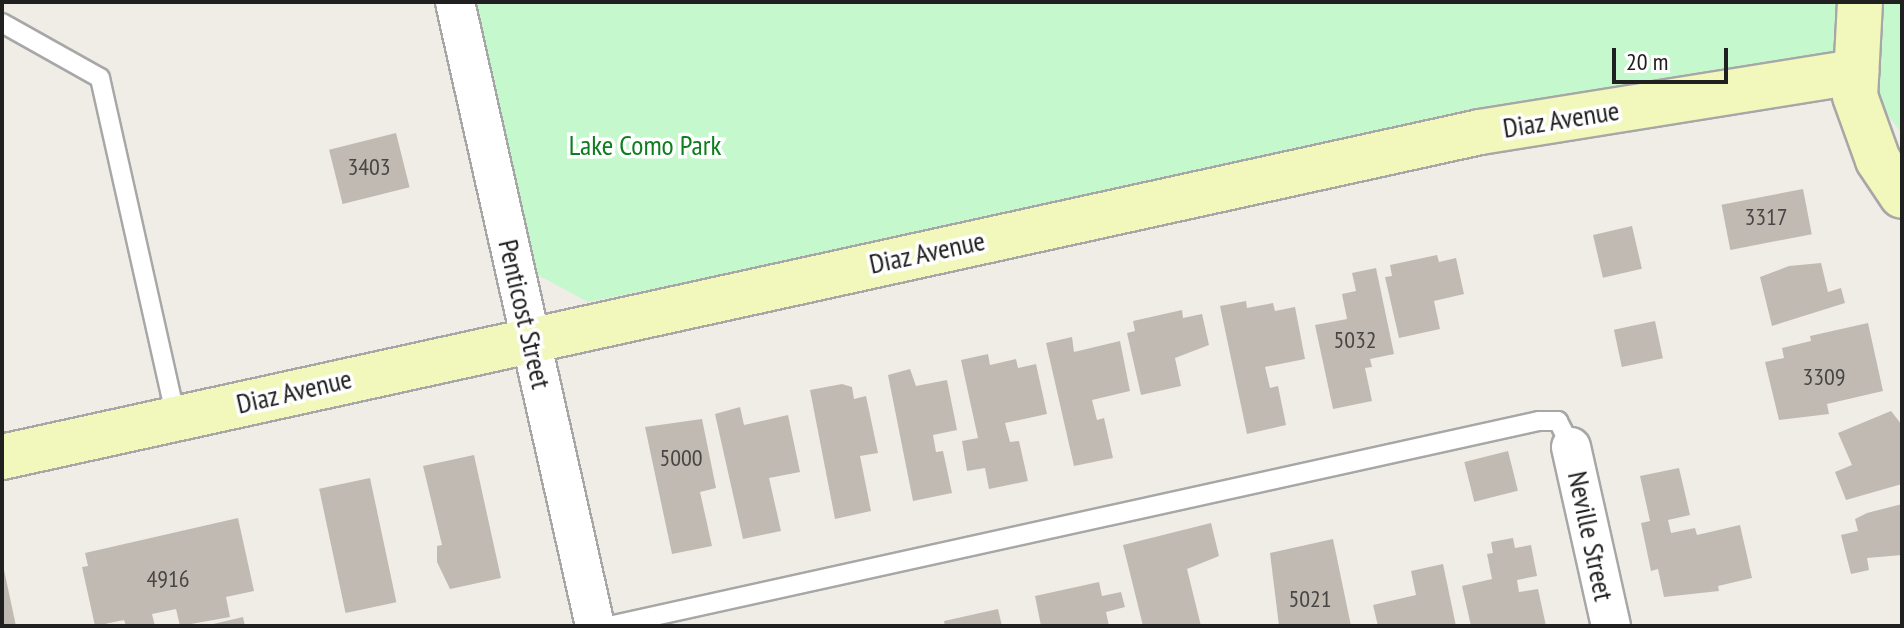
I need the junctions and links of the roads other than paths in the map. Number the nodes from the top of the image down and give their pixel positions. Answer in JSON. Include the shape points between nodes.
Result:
{"nodes":[{"id":1,"x":455,"y":2,"type":"edge"},
{"id":2,"x":1860,"y":2,"type":"edge"},
{"id":3,"x":2,"y":23,"type":"edge"},
{"id":4,"x":1856,"y":72,"type":"junction"},
{"id":5,"x":1902,"y":196,"type":"edge"},
{"id":6,"x":530,"y":339,"type":"junction"},
{"id":7,"x":176,"y":418,"type":"junction"},
{"id":8,"x":1571,"y":447,"type":"joint"},
{"id":9,"x":2,"y":457,"type":"edge"},
{"id":10,"x":595,"y":626,"type":"edge"},
{"id":11,"x":609,"y":626,"type":"edge"},
{"id":12,"x":1611,"y":626,"type":"edge"}],
"edges":[{"from":1,"to":6,"type":"street","name":"Penticost Street"},
{"from":2,"to":4,"type":"street"},
{"from":3,"to":7,"type":"lane","via":[[100,78]]},
{"from":4,"to":5,"type":"street","via":[[1861,124]]},
{"from":4,"to":6,"type":"street","name":"Diaz Avenue","via":[[1480,132]]},
{"from":6,"to":7,"type":"street","name":"Diaz Avenue"},
{"from":6,"to":10,"type":"street","name":"Penticost Street"},
{"from":7,"to":9,"type":"street","name":"Diaz Avenue"},
{"from":8,"to":11,"type":"lane","via":[[1558,421],[1539,421]]},
{"from":8,"to":12,"type":"street","name":"Neville Street"}]}
